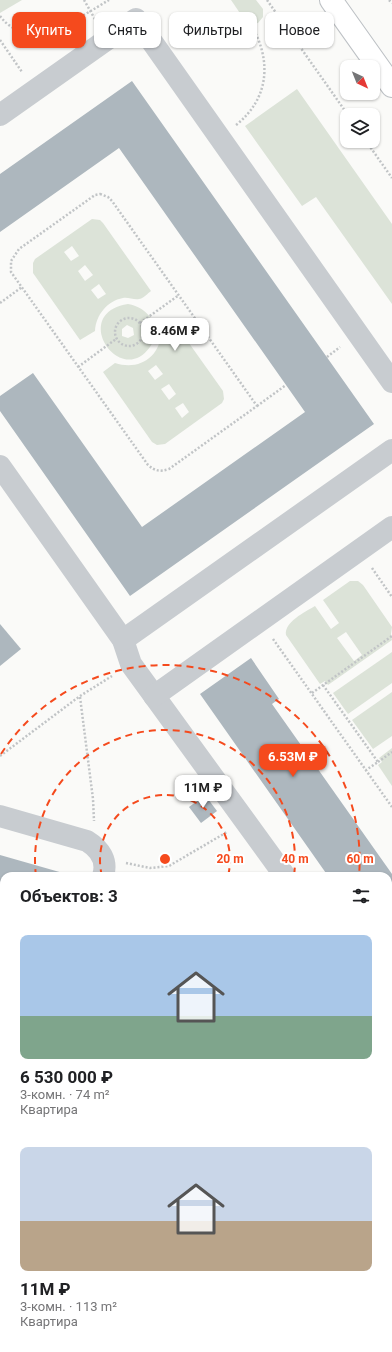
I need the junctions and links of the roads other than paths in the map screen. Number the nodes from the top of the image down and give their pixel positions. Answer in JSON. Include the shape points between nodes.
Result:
{"nodes":[{"id":1,"x":331,"y":0,"type":"edge"},
{"id":2,"x":392,"y":86,"type":"edge"},
{"id":3,"x":0,"y":116,"type":"edge"},
{"id":4,"x":392,"y":382,"type":"edge"},
{"id":5,"x":392,"y":450,"type":"edge"},
{"id":6,"x":0,"y":466,"type":"edge"},
{"id":7,"x":392,"y":527,"type":"edge"},
{"id":8,"x":123,"y":640,"type":"junction"},
{"id":9,"x":154,"y":696,"type":"junction"},
{"id":10,"x":0,"y":816,"type":"edge"},
{"id":11,"x":101,"y":861,"type":"edge"},
{"id":12,"x":282,"y":872,"type":"edge"}],
"edges":[{"from":1,"to":2,"type":"main road"},
{"from":3,"to":4,"type":"lane","via":[[136,19]]},
{"from":5,"to":8,"type":"lane"},
{"from":6,"to":8,"type":"lane"},
{"from":7,"to":9,"type":"lane"},
{"from":8,"to":9,"type":"lane","via":[[131,664]]},
{"from":9,"to":12,"type":"lane"},
{"from":10,"to":11,"type":"lane","via":[[87,841]]}]}
